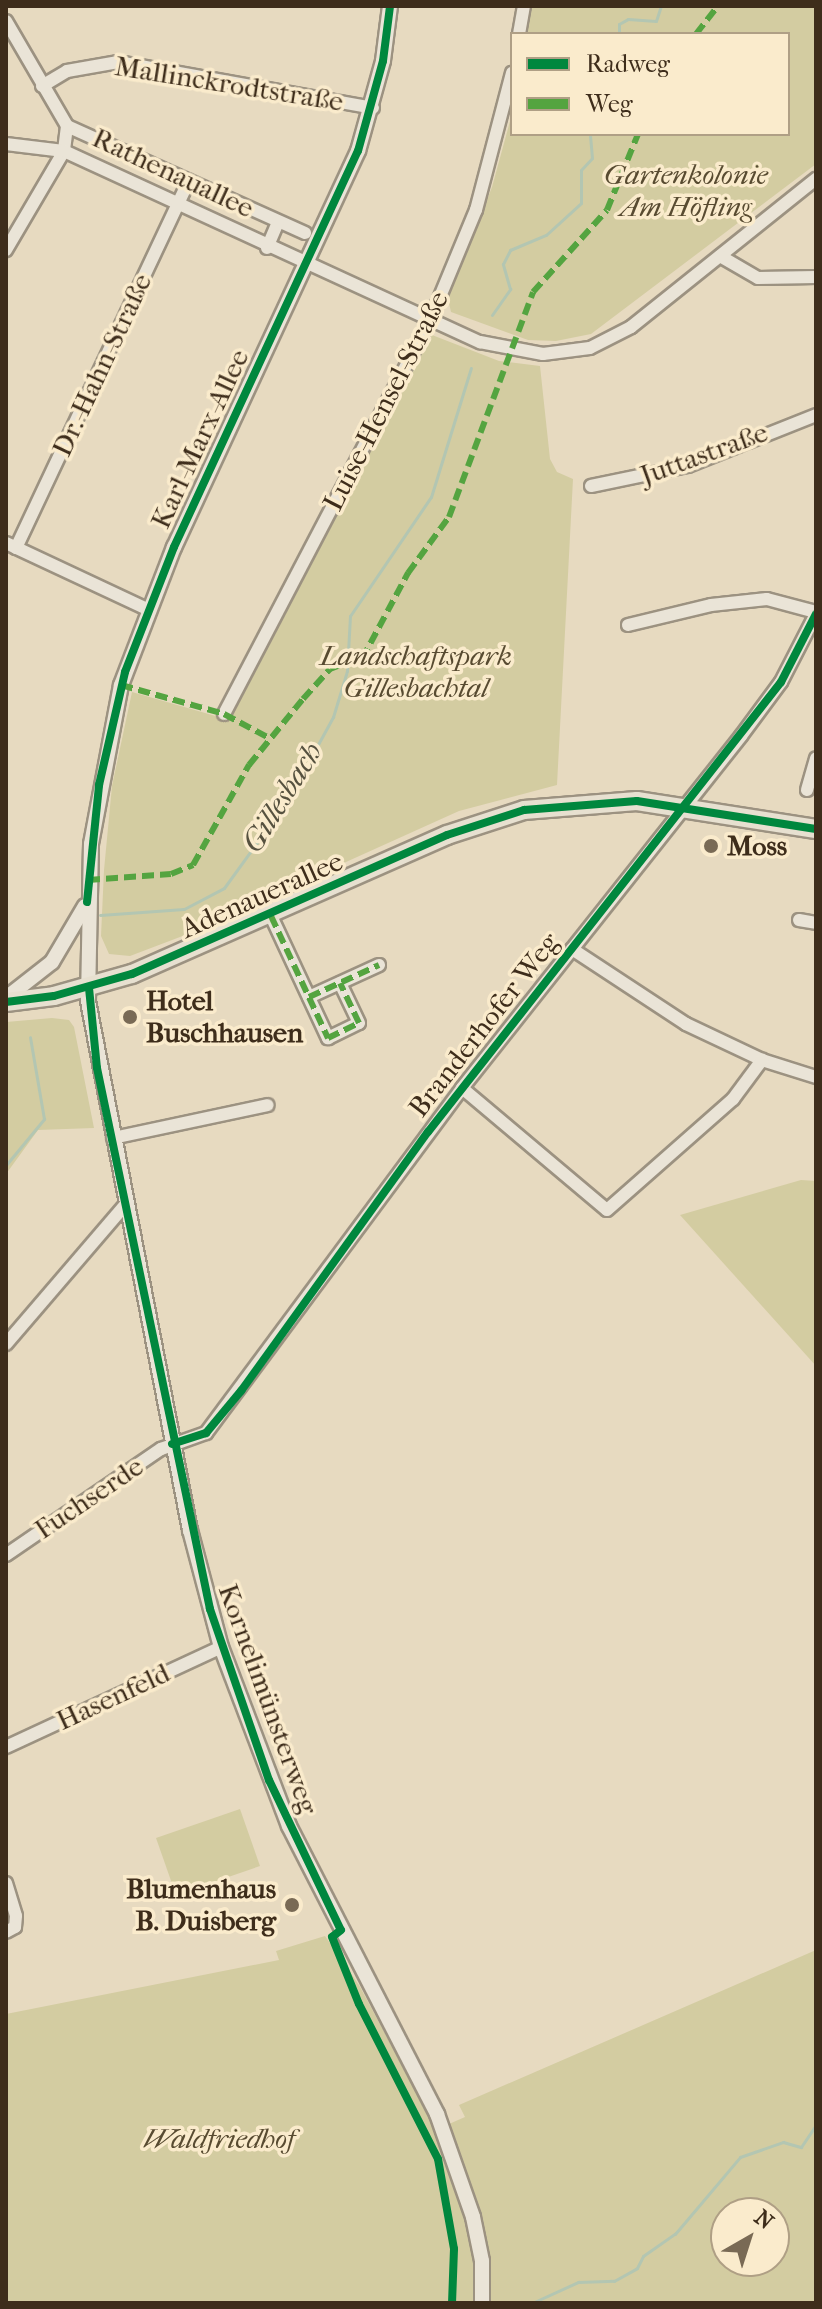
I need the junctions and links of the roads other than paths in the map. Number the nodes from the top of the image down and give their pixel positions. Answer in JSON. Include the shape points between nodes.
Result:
{"nodes":[{"id":1,"x":390,"y":6,"type":"edge"},
{"id":2,"x":524,"y":6,"type":"edge"},
{"id":3,"x":6,"y":21,"type":"edge"},
{"id":4,"x":519,"y":32,"type":"edge"},
{"id":5,"x":510,"y":81,"type":"edge"},
{"id":6,"x":42,"y":86,"type":"junction"},
{"id":7,"x":373,"y":108,"type":"junction"},
{"id":8,"x":67,"y":126,"type":"junction"},
{"id":9,"x":6,"y":144,"type":"edge"},
{"id":10,"x":64,"y":151,"type":"junction"},
{"id":11,"x":816,"y":179,"type":"edge"},
{"id":12,"x":189,"y":181,"type":"junction"},
{"id":13,"x":178,"y":205,"type":"junction"},
{"id":14,"x":278,"y":222,"type":"junction"},
{"id":15,"x":305,"y":233,"type":"dead end"},
{"id":16,"x":267,"y":248,"type":"junction"},
{"id":17,"x":6,"y":250,"type":"edge"},
{"id":18,"x":720,"y":256,"type":"junction"},
{"id":19,"x":306,"y":265,"type":"junction"},
{"id":20,"x":816,"y":277,"type":"edge"},
{"id":21,"x":432,"y":316,"type":"junction"},
{"id":22,"x":816,"y":415,"type":"edge"},
{"id":23,"x":591,"y":486,"type":"dead end"},
{"id":24,"x":11,"y":546,"type":"edge"},
{"id":25,"x":147,"y":609,"type":"junction"},
{"id":26,"x":816,"y":613,"type":"edge"},
{"id":27,"x":628,"y":625,"type":"dead end"},
{"id":28,"x":224,"y":714,"type":"dead end"},
{"id":29,"x":816,"y":758,"type":"edge"},
{"id":30,"x":807,"y":790,"type":"dead end"},
{"id":31,"x":688,"y":806,"type":"junction"},
{"id":32,"x":816,"y":829,"type":"edge"},
{"id":33,"x":87,"y":902,"type":"junction"},
{"id":34,"x":271,"y":916,"type":"junction"},
{"id":35,"x":799,"y":920,"type":"dead end"},
{"id":36,"x":816,"y":923,"type":"edge"},
{"id":37,"x":572,"y":949,"type":"junction"},
{"id":38,"x":379,"y":965,"type":"dead end"},
{"id":39,"x":340,"y":983,"type":"junction"},
{"id":40,"x":89,"y":988,"type":"junction"},
{"id":41,"x":309,"y":997,"type":"junction"},
{"id":42,"x":6,"y":1000,"type":"edge"},
{"id":43,"x":762,"y":1060,"type":"junction"},
{"id":44,"x":816,"y":1077,"type":"edge"},
{"id":45,"x":462,"y":1088,"type":"junction"},
{"id":46,"x":268,"y":1105,"type":"dead end"},
{"id":47,"x":113,"y":1138,"type":"junction"},
{"id":48,"x":125,"y":1205,"type":"junction"},
{"id":49,"x":6,"y":1344,"type":"edge"},
{"id":50,"x":172,"y":1444,"type":"junction"},
{"id":51,"x":6,"y":1555,"type":"edge"},
{"id":52,"x":221,"y":1647,"type":"junction"},
{"id":53,"x":6,"y":1747,"type":"edge"},
{"id":54,"x":6,"y":1883,"type":"edge"},
{"id":55,"x":6,"y":1932,"type":"edge"},
{"id":56,"x":482,"y":2303,"type":"edge"}],
"edges":[{"from":1,"to":7,"type":"street","name":"Karl-Marx-Allee"},
{"from":2,"to":4,"type":"street"},
{"from":3,"to":6,"type":"street"},
{"from":5,"to":21,"type":"street","name":"Luise-Hensel-Straße","via":[[476,210]]},
{"from":6,"to":7,"type":"street","name":"Mallinckrodtstraße","via":[[67,71],[118,62]]},
{"from":6,"to":8,"type":"street"},
{"from":7,"to":19,"type":"street","name":"Karl-Marx-Allee"},
{"from":8,"to":10,"type":"street"},
{"from":8,"to":12,"type":"street","name":"Rathenauallee"},
{"from":9,"to":10,"type":"street","name":"Rathenauallee"},
{"from":10,"to":13,"type":"street","name":"Rathenauallee"},
{"from":10,"to":17,"type":"street"},
{"from":11,"to":18,"type":"street","name":"Rathenauallee"},
{"from":12,"to":13,"type":"street","name":"Dr.-Hahn-Straße"},
{"from":12,"to":14,"type":"street","name":"Rathenauallee"},
{"from":13,"to":16,"type":"street","name":"Rathenauallee"},
{"from":13,"to":24,"type":"street","name":"Dr.-Hahn-Straße"},
{"from":14,"to":15,"type":"street","name":"Rathenauallee"},
{"from":14,"to":16,"type":"street","name":"Rathenauallee"},
{"from":16,"to":19,"type":"street","name":"Rathenauallee"},
{"from":18,"to":20,"type":"street","via":[[758,278]]},
{"from":18,"to":21,"type":"street","name":"Rathenauallee","via":[[631,327],[590,348],[543,354],[508,351]]},
{"from":19,"to":21,"type":"street","name":"Rathenauallee"},
{"from":19,"to":25,"type":"street","name":"Karl-Marx-Allee"},
{"from":21,"to":28,"type":"street","name":"Luise-Hensel-Straße"},
{"from":22,"to":23,"type":"street","name":"Juttastraße","via":[[688,466]]},
{"from":24,"to":25,"type":"street"},
{"from":25,"to":33,"type":"street","name":"Karl-Marx-Allee","via":[[109,734],[94,812]]},
{"from":26,"to":27,"type":"street","via":[[767,599],[711,605]]},
{"from":26,"to":31,"type":"street","name":"Branderhofer Weg","via":[[781,682]]},
{"from":29,"to":30,"type":"street"},
{"from":31,"to":32,"type":"main road","name":"Adenauerallee"},
{"from":31,"to":34,"type":"main road","name":"Adenauerallee","via":[[608,800],[511,813],[447,835]]},
{"from":31,"to":37,"type":"street","name":"Branderhofer Weg"},
{"from":33,"to":40,"type":"street","name":"Karl-Marx-Allee"},
{"from":33,"to":42,"type":"street","via":[[52,962]]},
{"from":34,"to":40,"type":"main road","name":"Adenauerallee"},
{"from":34,"to":41,"type":"street","name":"Adenauerallee"},
{"from":35,"to":36,"type":"street"},
{"from":37,"to":43,"type":"street","via":[[656,1007]]},
{"from":37,"to":45,"type":"street","name":"Branderhofer Weg"},
{"from":38,"to":39,"type":"street"},
{"from":39,"to":41,"type":"street"},
{"from":39,"to":41,"type":"street","name":"Adenauerallee","via":[[359,1023],[328,1038]]},
{"from":40,"to":42,"type":"main road","name":"Adenauerallee"},
{"from":40,"to":47,"type":"street","name":"Kornelimünsterweg","via":[[97,1068]]},
{"from":43,"to":44,"type":"street"},
{"from":43,"to":45,"type":"street","via":[[733,1099],[607,1210]]},
{"from":45,"to":50,"type":"street","name":"Branderhofer Weg","via":[[206,1433]]},
{"from":46,"to":47,"type":"street"},
{"from":47,"to":48,"type":"street","name":"Kornelimünsterweg"},
{"from":48,"to":49,"type":"street"},
{"from":48,"to":50,"type":"street","name":"Kornelimünsterweg"},
{"from":50,"to":51,"type":"street","name":"Fuchserde"},
{"from":50,"to":52,"type":"street","name":"Kornelimünsterweg"},
{"from":52,"to":53,"type":"street","name":"Hasenfeld"},
{"from":52,"to":56,"type":"street","name":"Kornelimünsterweg","via":[[289,1826],[437,2114],[473,2217],[482,2261]]},
{"from":54,"to":55,"type":"street","via":[[16,1916],[15,1927]]}]}
